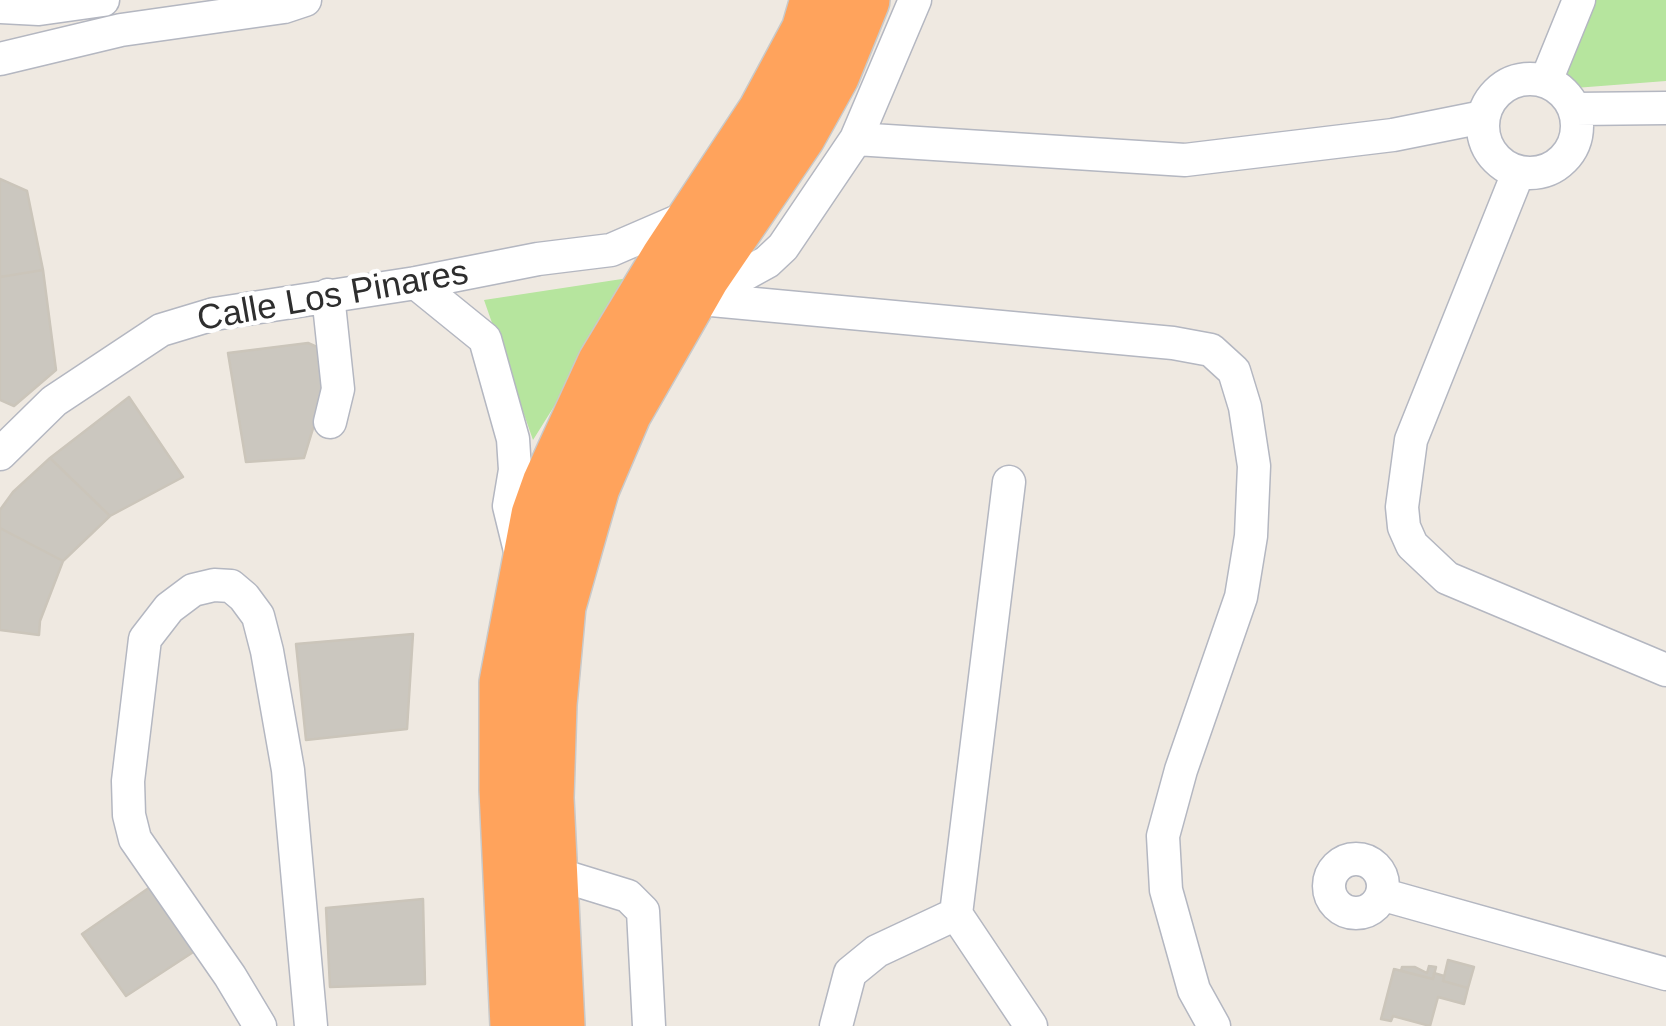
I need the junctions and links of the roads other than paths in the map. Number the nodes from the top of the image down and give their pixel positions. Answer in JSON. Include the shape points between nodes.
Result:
{"nodes":[{"id":1,"x":103,"y":0,"type":"edge"},
{"id":2,"x":306,"y":0,"type":"edge"},
{"id":3,"x":818,"y":0,"type":"edge"},
{"id":4,"x":862,"y":0,"type":"edge"},
{"id":5,"x":916,"y":0,"type":"edge"},
{"id":6,"x":1579,"y":0,"type":"edge"},
{"id":7,"x":0,"y":7,"type":"edge"},
{"id":8,"x":0,"y":60,"type":"edge"},
{"id":9,"x":1546,"y":82,"type":"junction"},
{"id":10,"x":1666,"y":108,"type":"edge"},
{"id":11,"x":1576,"y":109,"type":"junction"},
{"id":12,"x":1484,"y":117,"type":"junction"},
{"id":13,"x":856,"y":139,"type":"junction"},
{"id":14,"x":1518,"y":173,"type":"junction"},
{"id":15,"x":700,"y":211,"type":"junction"},
{"id":16,"x":783,"y":247,"type":"junction"},
{"id":17,"x":416,"y":283,"type":"junction"},
{"id":18,"x":696,"y":287,"type":"junction"},
{"id":19,"x":328,"y":295,"type":"junction"},
{"id":20,"x":806,"y":308,"type":"junction"},
{"id":21,"x":330,"y":422,"type":"dead end"},
{"id":22,"x":4,"y":442,"type":"edge"},
{"id":23,"x":1009,"y":482,"type":"dead end"},
{"id":24,"x":526,"y":579,"type":"junction"},
{"id":25,"x":1666,"y":670,"type":"edge"},
{"id":26,"x":550,"y":872,"type":"junction"},
{"id":27,"x":1384,"y":894,"type":"dead end"},
{"id":28,"x":956,"y":914,"type":"junction"},
{"id":29,"x":1666,"y":974,"type":"edge"},
{"id":30,"x":260,"y":1026,"type":"edge"},
{"id":31,"x":311,"y":1026,"type":"edge"},
{"id":32,"x":518,"y":1026,"type":"edge"},
{"id":33,"x":557,"y":1026,"type":"edge"},
{"id":34,"x":649,"y":1026,"type":"edge"},
{"id":35,"x":836,"y":1026,"type":"edge"},
{"id":36,"x":1031,"y":1026,"type":"edge"},
{"id":37,"x":1214,"y":1026,"type":"edge"}],
"edges":[{"from":1,"to":7,"type":"street"},
{"from":2,"to":8,"type":"street","via":[[122,30]]},
{"from":3,"to":15,"type":"highway","via":[[809,31],[765,113]]},
{"from":4,"to":18,"type":"highway","via":[[798,136]]},
{"from":5,"to":13,"type":"street"},
{"from":6,"to":9,"type":"street"},
{"from":9,"to":11,"type":"street"},
{"from":9,"to":12,"type":"street","via":[[1514,82],[1489,102]]},
{"from":10,"to":11,"type":"street"},
{"from":11,"to":14,"type":"street","via":[[1572,150],[1539,174]]},
{"from":12,"to":13,"type":"street","via":[[1185,160]]},
{"from":12,"to":14,"type":"street","via":[[1490,152]]},
{"from":13,"to":16,"type":"street"},
{"from":14,"to":25,"type":"street","via":[[1411,440],[1404,527],[1412,545],[1447,578]]},
{"from":15,"to":17,"type":"street","name":"Calle Los Pinares","via":[[611,250]]},
{"from":15,"to":24,"type":"highway","via":[[605,364],[540,516]]},
{"from":16,"to":18,"type":"street","via":[[747,273]]},
{"from":16,"to":20,"type":"street","via":[[782,282]]},
{"from":17,"to":19,"type":"street","name":"Calle Los Pinares"},
{"from":17,"to":24,"type":"street","via":[[485,339],[513,439],[509,506]]},
{"from":18,"to":20,"type":"street"},
{"from":18,"to":26,"type":"highway","via":[[609,446],[558,606],[548,704]]},
{"from":19,"to":21,"type":"street","via":[[338,388]]},
{"from":19,"to":22,"type":"street","name":"Calle Los Pinares","via":[[161,330],[54,400]]},
{"from":20,"to":37,"type":"street","via":[[1173,343],[1211,350],[1234,371],[1254,466],[1252,536],[1241,598],[1163,836],[1166,890],[1194,990]]},
{"from":23,"to":28,"type":"street"},
{"from":24,"to":32,"type":"highway","via":[[506,684]]},
{"from":26,"to":33,"type":"highway"},
{"from":26,"to":34,"type":"street","via":[[628,896],[643,911]]},
{"from":27,"to":29,"type":"street"},
{"from":28,"to":35,"type":"street","via":[[877,950],[850,973]]},
{"from":28,"to":36,"type":"street"},
{"from":30,"to":31,"type":"street","via":[[135,839],[129,815],[145,639],[193,590],[214,585],[230,586],[244,597],[258,616],[267,652],[288,770]]}]}
